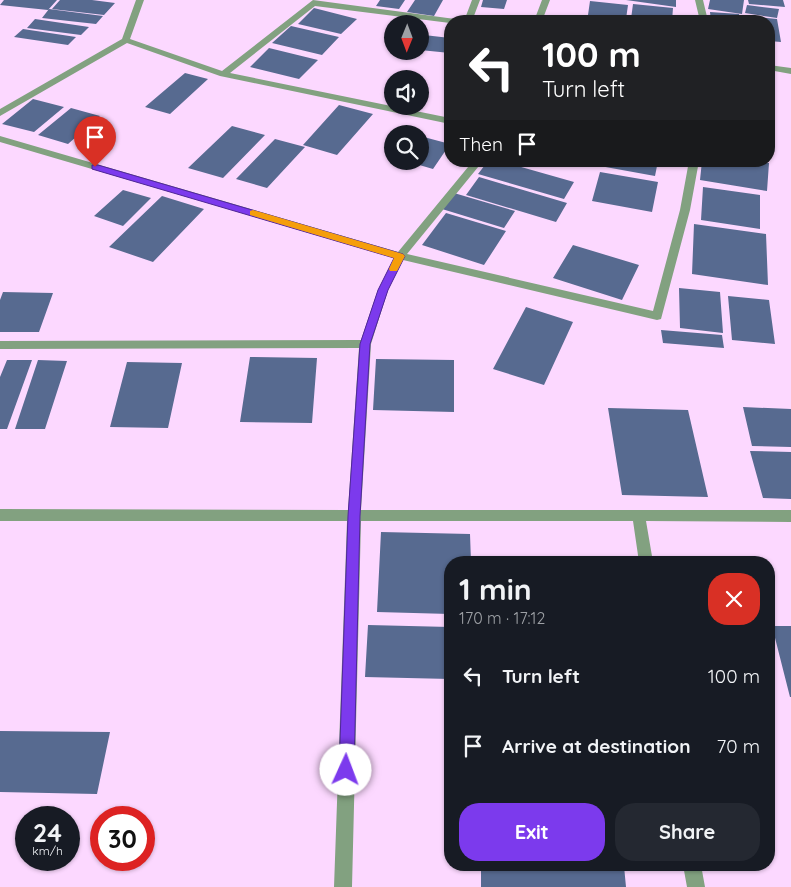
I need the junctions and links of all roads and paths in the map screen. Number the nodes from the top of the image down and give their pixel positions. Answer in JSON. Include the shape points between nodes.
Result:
{"nodes":[{"id":1,"x":140,"y":0,"type":"edge"},
{"id":2,"x":476,"y":0,"type":"edge"},
{"id":3,"x":546,"y":0,"type":"edge"},
{"id":4,"x":699,"y":0,"type":"edge"},
{"id":5,"x":316,"y":2,"type":"edge"},
{"id":6,"x":470,"y":15,"type":"edge"},
{"id":7,"x":540,"y":15,"type":"edge"},
{"id":8,"x":703,"y":15,"type":"edge"},
{"id":9,"x":444,"y":20,"type":"edge"},
{"id":10,"x":126,"y":40,"type":"junction"},
{"id":11,"x":775,"y":69,"type":"edge"},
{"id":12,"x":791,"y":71,"type":"edge"},
{"id":13,"x":224,"y":74,"type":"junction"},
{"id":14,"x":0,"y":114,"type":"edge"},
{"id":15,"x":444,"y":120,"type":"edge"},
{"id":16,"x":0,"y":139,"type":"edge"},
{"id":17,"x":473,"y":167,"type":"edge"},
{"id":18,"x":693,"y":167,"type":"edge"},
{"id":19,"x":400,"y":256,"type":"junction"},
{"id":20,"x":365,"y":344,"type":"junction"},
{"id":21,"x":0,"y":345,"type":"edge"},
{"id":22,"x":0,"y":516,"type":"edge"},
{"id":23,"x":354,"y":516,"type":"junction"},
{"id":24,"x":639,"y":516,"type":"junction"},
{"id":25,"x":791,"y":516,"type":"edge"},
{"id":26,"x":645,"y":556,"type":"edge"},
{"id":27,"x":693,"y":871,"type":"edge"},
{"id":28,"x":343,"y":887,"type":"edge"},
{"id":29,"x":696,"y":887,"type":"edge"}],
"edges":[{"from":1,"to":10,"type":"street"},
{"from":2,"to":6,"type":"street"},
{"from":3,"to":7,"type":"street"},
{"from":4,"to":8,"type":"street"},
{"from":5,"to":9,"type":"street"},
{"from":5,"to":13,"type":"street"},
{"from":10,"to":13,"type":"street"},
{"from":10,"to":14,"type":"street"},
{"from":11,"to":12,"type":"street"},
{"from":13,"to":15,"type":"street"},
{"from":16,"to":19,"type":"street"},
{"from":17,"to":19,"type":"street"},
{"from":18,"to":19,"type":"street","via":[[657,316]]},
{"from":19,"to":20,"type":"street","via":[[383,290]]},
{"from":20,"to":21,"type":"street"},
{"from":20,"to":23,"type":"street"},
{"from":22,"to":23,"type":"street"},
{"from":23,"to":24,"type":"street"},
{"from":23,"to":28,"type":"street"},
{"from":24,"to":25,"type":"street"},
{"from":24,"to":26,"type":"street"},
{"from":27,"to":29,"type":"street"}]}
